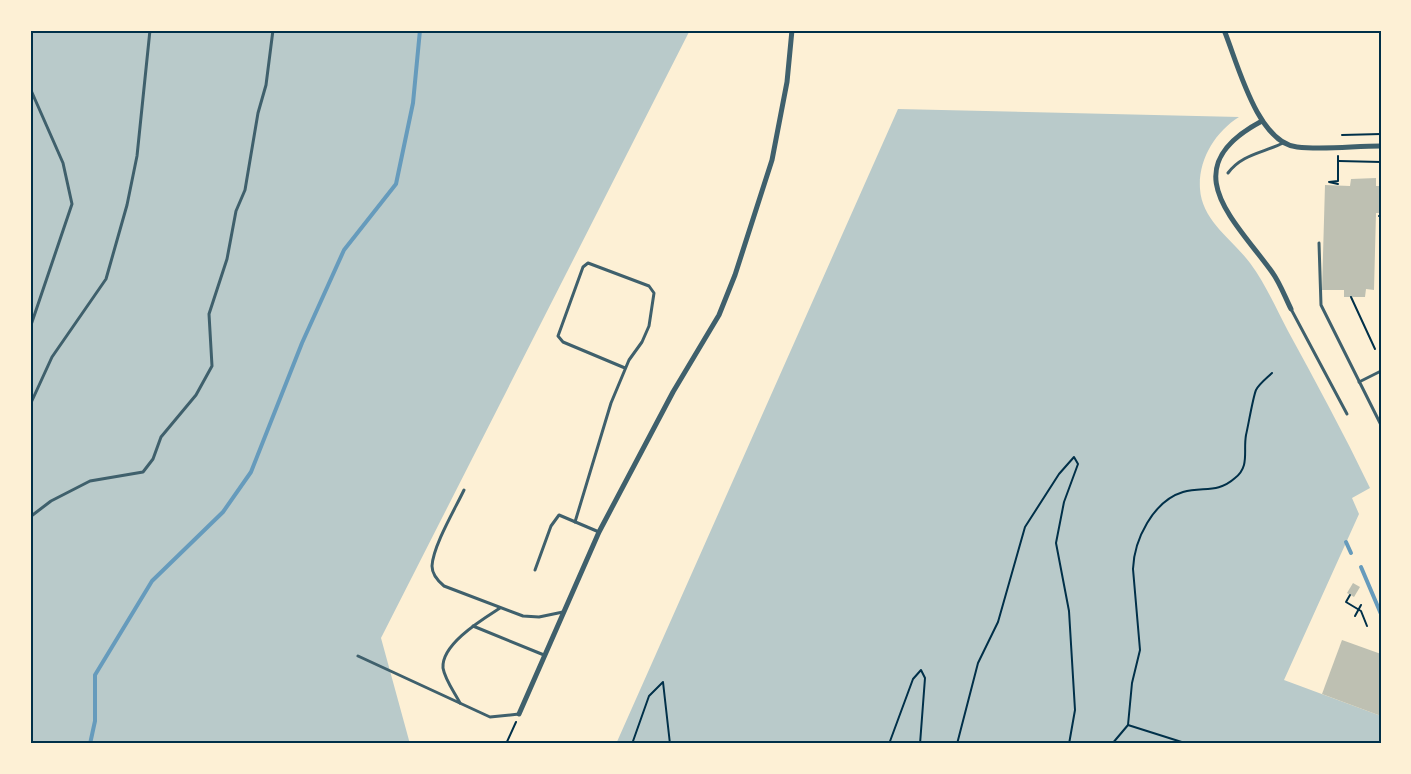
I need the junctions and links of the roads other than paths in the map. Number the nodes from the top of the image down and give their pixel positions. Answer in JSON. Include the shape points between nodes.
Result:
{"nodes":[{"id":1,"x":150,"y":30,"type":"edge"},
{"id":2,"x":273,"y":30,"type":"edge"},
{"id":3,"x":792,"y":30,"type":"edge"},
{"id":4,"x":1224,"y":30,"type":"edge"},
{"id":5,"x":30,"y":88,"type":"edge"},
{"id":6,"x":1262,"y":121,"type":"junction"},
{"id":7,"x":1285,"y":143,"type":"junction"},
{"id":8,"x":1381,"y":146,"type":"edge"},
{"id":9,"x":1228,"y":173,"type":"dead end"},
{"id":10,"x":1319,"y":243,"type":"dead end"},
{"id":11,"x":1291,"y":309,"type":"joint"},
{"id":12,"x":30,"y":328,"type":"edge"},
{"id":13,"x":626,"y":368,"type":"junction"},
{"id":14,"x":1381,"y":370,"type":"edge"},
{"id":15,"x":1359,"y":382,"type":"junction"},
{"id":16,"x":30,"y":405,"type":"edge"},
{"id":17,"x":1347,"y":414,"type":"dead end"},
{"id":18,"x":1381,"y":424,"type":"edge"},
{"id":19,"x":464,"y":490,"type":"dead end"},
{"id":20,"x":30,"y":517,"type":"edge"},
{"id":21,"x":575,"y":522,"type":"junction"},
{"id":22,"x":599,"y":532,"type":"junction"},
{"id":23,"x":534,"y":570,"type":"dead end"},
{"id":24,"x":500,"y":608,"type":"junction"},
{"id":25,"x":565,"y":612,"type":"junction"},
{"id":26,"x":473,"y":626,"type":"junction"},
{"id":27,"x":545,"y":655,"type":"junction"},
{"id":28,"x":358,"y":656,"type":"dead end"},
{"id":29,"x":461,"y":704,"type":"junction"},
{"id":30,"x":519,"y":714,"type":"joint"}],
"edges":[{"from":1,"to":16,"type":"lane","via":[[137,156],[106,279],[52,357]]},
{"from":2,"to":20,"type":"lane","via":[[245,190],[209,314],[212,366],[184,410],[166,429],[143,472],[90,481]]},
{"from":3,"to":22,"type":"street","via":[[772,160],[735,275],[719,315]]},
{"from":4,"to":6,"type":"street"},
{"from":5,"to":12,"type":"lane","via":[[63,163],[72,204]]},
{"from":6,"to":7,"type":"street"},
{"from":6,"to":11,"type":"street","via":[[1229,144],[1217,169],[1216,187],[1224,207],[1274,275]]},
{"from":7,"to":8,"type":"street","via":[[1296,147]]},
{"from":7,"to":9,"type":"lane","via":[[1247,155]]},
{"from":10,"to":15,"type":"lane","via":[[1321,305]]},
{"from":11,"to":17,"type":"lane"},
{"from":13,"to":13,"type":"lane","via":[[649,326],[654,293],[649,286],[588,263],[583,267],[558,336],[563,342]]},
{"from":13,"to":21,"type":"lane","via":[[611,403]]},
{"from":14,"to":15,"type":"lane"},
{"from":15,"to":18,"type":"lane"},
{"from":19,"to":24,"type":"lane","via":[[432,568],[444,586]]},
{"from":21,"to":22,"type":"lane"},
{"from":21,"to":23,"type":"lane","via":[[559,515]]},
{"from":22,"to":25,"type":"street"},
{"from":24,"to":25,"type":"lane","via":[[539,617]]},
{"from":24,"to":26,"type":"lane"},
{"from":25,"to":27,"type":"street"},
{"from":26,"to":27,"type":"lane"},
{"from":26,"to":29,"type":"lane","via":[[459,638],[443,666]]},
{"from":27,"to":30,"type":"street"},
{"from":28,"to":29,"type":"lane"},
{"from":29,"to":30,"type":"lane","via":[[490,717]]}]}
